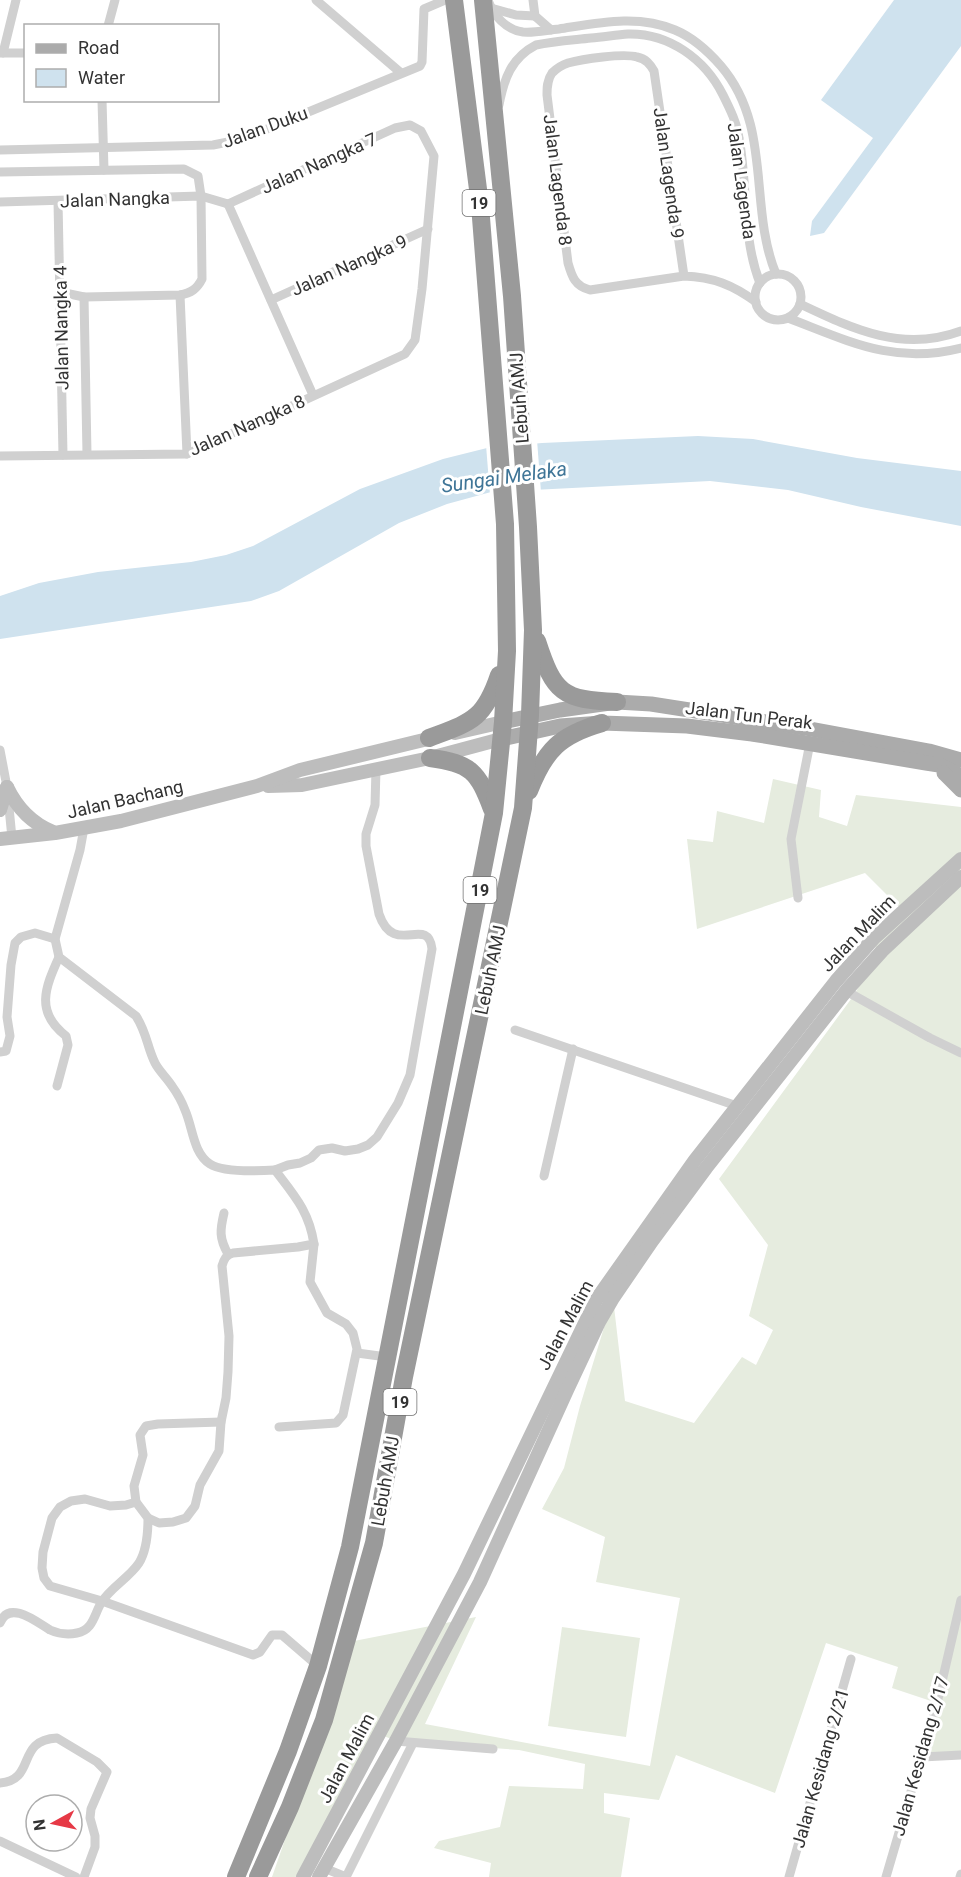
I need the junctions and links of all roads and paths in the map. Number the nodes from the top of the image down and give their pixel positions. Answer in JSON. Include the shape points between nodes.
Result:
{"nodes":[{"id":1,"x":16,"y":0,"type":"edge"},
{"id":2,"x":115,"y":0,"type":"edge"},
{"id":3,"x":316,"y":0,"type":"edge"},
{"id":4,"x":445,"y":0,"type":"edge"},
{"id":5,"x":454,"y":0,"type":"edge"},
{"id":6,"x":533,"y":0,"type":"edge"},
{"id":7,"x":487,"y":3,"type":"edge"},
{"id":8,"x":535,"y":16,"type":"junction"},
{"id":9,"x":109,"y":24,"type":"edge"},
{"id":10,"x":551,"y":30,"type":"junction"},
{"id":11,"x":2,"y":53,"type":"edge"},
{"id":12,"x":24,"y":53,"type":"edge"},
{"id":13,"x":654,"y":71,"type":"joint"},
{"id":14,"x":401,"y":73,"type":"junction"},
{"id":15,"x":102,"y":102,"type":"edge"},
{"id":16,"x":496,"y":122,"type":"junction"},
{"id":17,"x":103,"y":147,"type":"junction"},
{"id":18,"x":0,"y":150,"type":"edge"},
{"id":19,"x":104,"y":170,"type":"junction"},
{"id":20,"x":0,"y":172,"type":"edge"},
{"id":21,"x":201,"y":196,"type":"junction"},
{"id":22,"x":58,"y":201,"type":"junction"},
{"id":23,"x":0,"y":202,"type":"edge"},
{"id":24,"x":228,"y":204,"type":"junction"},
{"id":25,"x":428,"y":229,"type":"junction"},
{"id":26,"x":777,"y":274,"type":"junction"},
{"id":27,"x":684,"y":276,"type":"junction"},
{"id":28,"x":760,"y":283,"type":"junction"},
{"id":29,"x":60,"y":292,"type":"junction"},
{"id":30,"x":184,"y":294,"type":"junction"},
{"id":31,"x":84,"y":297,"type":"junction"},
{"id":32,"x":271,"y":300,"type":"junction"},
{"id":33,"x":756,"y":302,"type":"junction"},
{"id":34,"x":800,"y":304,"type":"junction"},
{"id":35,"x":788,"y":318,"type":"junction"},
{"id":36,"x":961,"y":331,"type":"edge"},
{"id":37,"x":961,"y":348,"type":"edge"},
{"id":38,"x":314,"y":395,"type":"junction"},
{"id":39,"x":87,"y":454,"type":"junction"},
{"id":40,"x":187,"y":454,"type":"junction"},
{"id":41,"x":63,"y":455,"type":"junction"},
{"id":42,"x":0,"y":456,"type":"edge"},
{"id":43,"x":533,"y":630,"type":"junction"},
{"id":44,"x":507,"y":651,"type":"junction"},
{"id":45,"x":617,"y":702,"type":"junction"},
{"id":46,"x":602,"y":723,"type":"junction"},
{"id":47,"x":529,"y":724,"type":"junction"},
{"id":48,"x":502,"y":731,"type":"junction"},
{"id":49,"x":429,"y":738,"type":"junction"},
{"id":50,"x":810,"y":742,"type":"junction"},
{"id":51,"x":0,"y":750,"type":"edge"},
{"id":52,"x":430,"y":758,"type":"junction"},
{"id":53,"x":961,"y":760,"type":"edge"},
{"id":54,"x":926,"y":763,"type":"junction"},
{"id":55,"x":376,"y":769,"type":"junction"},
{"id":56,"x":961,"y":776,"type":"edge"},
{"id":57,"x":256,"y":786,"type":"junction"},
{"id":58,"x":7,"y":787,"type":"junction"},
{"id":59,"x":961,"y":790,"type":"edge"},
{"id":60,"x":523,"y":808,"type":"junction"},
{"id":61,"x":0,"y":810,"type":"edge"},
{"id":62,"x":494,"y":813,"type":"junction"},
{"id":63,"x":84,"y":828,"type":"junction"},
{"id":64,"x":55,"y":833,"type":"junction"},
{"id":65,"x":6,"y":838,"type":"edge"},
{"id":66,"x":961,"y":859,"type":"edge"},
{"id":67,"x":961,"y":877,"type":"edge"},
{"id":68,"x":798,"y":898,"type":"dead end"},
{"id":69,"x":55,"y":939,"type":"junction"},
{"id":70,"x":59,"y":957,"type":"junction"},
{"id":71,"x":846,"y":991,"type":"junction"},
{"id":72,"x":515,"y":1030,"type":"dead end"},
{"id":73,"x":573,"y":1049,"type":"junction"},
{"id":74,"x":0,"y":1052,"type":"edge"},
{"id":75,"x":961,"y":1053,"type":"edge"},
{"id":76,"x":57,"y":1086,"type":"dead end"},
{"id":77,"x":737,"y":1106,"type":"junction"},
{"id":78,"x":275,"y":1170,"type":"junction"},
{"id":79,"x":544,"y":1176,"type":"dead end"},
{"id":80,"x":224,"y":1213,"type":"dead end"},
{"id":81,"x":314,"y":1244,"type":"junction"},
{"id":82,"x":228,"y":1254,"type":"junction"},
{"id":83,"x":357,"y":1353,"type":"junction"},
{"id":84,"x":387,"y":1358,"type":"junction"},
{"id":85,"x":221,"y":1422,"type":"junction"},
{"id":86,"x":279,"y":1427,"type":"dead end"},
{"id":87,"x":136,"y":1502,"type":"junction"},
{"id":88,"x":148,"y":1518,"type":"junction"},
{"id":89,"x":961,"y":1600,"type":"edge"},
{"id":90,"x":102,"y":1601,"type":"junction"},
{"id":91,"x":0,"y":1623,"type":"edge"},
{"id":92,"x":851,"y":1659,"type":"dead end"},
{"id":93,"x":318,"y":1666,"type":"junction"},
{"id":94,"x":396,"y":1741,"type":"junction"},
{"id":95,"x":413,"y":1743,"type":"junction"},
{"id":96,"x":493,"y":1749,"type":"dead end"},
{"id":97,"x":961,"y":1755,"type":"edge"},
{"id":98,"x":922,"y":1757,"type":"junction"},
{"id":99,"x":0,"y":1783,"type":"edge"},
{"id":100,"x":0,"y":1841,"type":"edge"},
{"id":101,"x":321,"y":1873,"type":"edge"},
{"id":102,"x":75,"y":1877,"type":"edge"},
{"id":103,"x":84,"y":1877,"type":"edge"},
{"id":104,"x":236,"y":1877,"type":"edge"},
{"id":105,"x":258,"y":1877,"type":"edge"},
{"id":106,"x":303,"y":1877,"type":"edge"},
{"id":107,"x":789,"y":1877,"type":"edge"},
{"id":108,"x":886,"y":1877,"type":"edge"}],
"edges":[{"from":1,"to":11,"type":"street"},
{"from":2,"to":9,"type":"street"},
{"from":3,"to":14,"type":"street"},
{"from":4,"to":14,"type":"street","name":"Jalan Duku","via":[[424,9],[422,62]]},
{"from":5,"to":44,"type":"highway","name":"Lebuh AMJ","number":"19","via":[[480,205],[497,406],[506,530]]},
{"from":6,"to":8,"type":"street"},
{"from":7,"to":8,"type":"street","via":[[516,15]]},
{"from":7,"to":10,"type":"street","name":"Jalan Lagenda","via":[[511,29]]},
{"from":7,"to":16,"type":"highway","name":"Lebuh AMJ","number":"19"},
{"from":8,"to":10,"type":"street"},
{"from":10,"to":26,"type":"street","name":"Jalan Lagenda","via":[[610,22],[655,23],[696,41],[711,54],[729,75],[745,104],[752,129],[768,251]]},
{"from":11,"to":12,"type":"street"},
{"from":13,"to":27,"type":"street","name":"Jalan Lagenda 9"},
{"from":13,"to":27,"type":"street","name":"Jalan Lagenda 8","via":[[648,61],[625,56],[567,63],[550,75],[548,107],[568,263],[576,283],[590,290]]},
{"from":14,"to":17,"type":"street","name":"Jalan Duku","via":[[228,143]]},
{"from":15,"to":17,"type":"street"},
{"from":16,"to":28,"type":"street","name":"Jalan Lagenda","via":[[504,81],[511,67],[536,45],[629,34],[650,36],[688,53],[718,84],[737,128],[752,261]]},
{"from":16,"to":43,"type":"highway","name":"Lebuh AMJ","number":"19"},
{"from":17,"to":18,"type":"street","name":"Jalan Duku"},
{"from":17,"to":19,"type":"street"},
{"from":19,"to":20,"type":"street"},
{"from":19,"to":21,"type":"street","via":[[184,169],[198,176]]},
{"from":21,"to":22,"type":"street","name":"Jalan Nangka"},
{"from":21,"to":24,"type":"street","name":"Jalan Nangka"},
{"from":21,"to":30,"type":"street","via":[[202,279],[198,288]]},
{"from":22,"to":23,"type":"street","name":"Jalan Nangka"},
{"from":22,"to":29,"type":"street","name":"Jalan Nangka 4"},
{"from":24,"to":25,"type":"street","name":"Jalan Nangka 7","via":[[395,128],[410,126],[421,131],[434,156]]},
{"from":24,"to":32,"type":"street"},
{"from":25,"to":32,"type":"street","name":"Jalan Nangka 9"},
{"from":25,"to":38,"type":"street","name":"Jalan Nangka 8","via":[[411,348]]},
{"from":26,"to":28,"type":"street"},
{"from":26,"to":34,"type":"street","via":[[788,276],[797,285]]},
{"from":27,"to":33,"type":"street","via":[[711,278]]},
{"from":28,"to":33,"type":"street"},
{"from":29,"to":31,"type":"street"},
{"from":29,"to":41,"type":"street","name":"Jalan Nangka 4"},
{"from":30,"to":31,"type":"street"},
{"from":30,"to":40,"type":"street"},
{"from":31,"to":39,"type":"street"},
{"from":32,"to":38,"type":"street"},
{"from":33,"to":35,"type":"street","via":[[760,312],[770,318]]},
{"from":34,"to":35,"type":"street"},
{"from":34,"to":36,"type":"street","via":[[845,326],[895,340],[939,338]]},
{"from":35,"to":37,"type":"street","via":[[866,347],[896,353],[919,355]]},
{"from":38,"to":40,"type":"street","name":"Jalan Nangka 8"},
{"from":39,"to":40,"type":"street","name":"Jalan Nangka 8"},
{"from":39,"to":41,"type":"street","name":"Jalan Nangka 8"},
{"from":41,"to":42,"type":"street","name":"Jalan Nangka 8"},
{"from":43,"to":45,"type":"highway","via":[[548,670],[560,689],[581,699]]},
{"from":43,"to":47,"type":"highway","name":"Lebuh AMJ","number":"19"},
{"from":44,"to":48,"type":"highway","name":"Lebuh AMJ","number":"19"},
{"from":44,"to":49,"type":"highway","via":[[485,708],[465,724]]},
{"from":45,"to":47,"type":"main road","name":"Jalan Tun Perak"},
{"from":45,"to":53,"type":"main road","name":"Jalan Tun Perak","via":[[756,720]]},
{"from":46,"to":47,"type":"main road","name":"Jalan Tun Perak"},
{"from":46,"to":50,"type":"main road","name":"Jalan Tun Perak","via":[[687,726]]},
{"from":46,"to":60,"type":"highway","via":[[580,729],[551,749]]},
{"from":47,"to":48,"type":"main road"},
{"from":47,"to":60,"type":"highway","name":"Lebuh AMJ","number":"19"},
{"from":48,"to":49,"type":"main road","name":"Jalan Bachang"},
{"from":48,"to":52,"type":"main road","name":"Jalan Bachang"},
{"from":48,"to":62,"type":"highway","name":"Lebuh AMJ","number":"19"},
{"from":49,"to":57,"type":"main road","name":"Jalan Bachang","via":[[300,770]]},
{"from":50,"to":54,"type":"main road","name":"Jalan Tun Perak"},
{"from":50,"to":68,"type":"street","via":[[791,839]]},
{"from":51,"to":58,"type":"street"},
{"from":52,"to":55,"type":"main road","name":"Jalan Bachang"},
{"from":52,"to":62,"type":"highway","via":[[457,764],[475,774]]},
{"from":54,"to":56,"type":"main road","name":"Jalan Tun Perak"},
{"from":54,"to":59,"type":"main road","via":[[944,772]]},
{"from":55,"to":57,"type":"main road","name":"Jalan Bachang","via":[[302,785]]},
{"from":55,"to":78,"type":"street","via":[[375,805],[366,846],[382,924],[394,935],[428,936],[432,949],[410,1075],[398,1103],[368,1145],[345,1151],[319,1150],[300,1163]]},
{"from":57,"to":63,"type":"main road","name":"Jalan Bachang"},
{"from":58,"to":61,"type":"main road"},
{"from":58,"to":64,"type":"main road","via":[[24,813]]},
{"from":58,"to":65,"type":"street"},
{"from":60,"to":105,"type":"highway","name":"Lebuh AMJ","number":"19","via":[[404,1377],[374,1543],[324,1720]]},
{"from":62,"to":84,"type":"highway","name":"Lebuh AMJ","number":"19"},
{"from":63,"to":64,"type":"main road","name":"Jalan Bachang"},
{"from":63,"to":69,"type":"street"},
{"from":64,"to":65,"type":"main road","name":"Jalan Bachang"},
{"from":66,"to":77,"type":"main road","name":"Jalan Malim","via":[[903,910],[836,981]]},
{"from":67,"to":71,"type":"main road","name":"Jalan Malim","via":[[882,951]]},
{"from":69,"to":70,"type":"street"},
{"from":69,"to":74,"type":"street","via":[[35,933],[15,943],[7,1017],[9,1045]]},
{"from":70,"to":76,"type":"street","via":[[47,983],[45,1003],[54,1027],[66,1036],[68,1046]]},
{"from":70,"to":78,"type":"street","via":[[136,1016],[144,1028],[155,1064],[185,1111],[195,1144],[210,1164],[226,1169]]},
{"from":71,"to":75,"type":"street"},
{"from":71,"to":94,"type":"main road","name":"Jalan Malim","via":[[706,1168],[613,1298],[480,1582]]},
{"from":72,"to":73,"type":"street"},
{"from":73,"to":77,"type":"street"},
{"from":73,"to":79,"type":"street"},
{"from":77,"to":106,"type":"main road","name":"Jalan Malim","via":[[596,1300],[464,1574]]},
{"from":78,"to":81,"type":"street","via":[[308,1216]]},
{"from":80,"to":82,"type":"street","via":[[220,1232]]},
{"from":81,"to":82,"type":"street"},
{"from":81,"to":83,"type":"street","via":[[310,1282],[327,1313],[353,1333]]},
{"from":82,"to":85,"type":"street","via":[[222,1266],[229,1336]]},
{"from":83,"to":84,"type":"street"},
{"from":83,"to":86,"type":"street","via":[[340,1420]]},
{"from":84,"to":93,"type":"highway","name":"Lebuh AMJ","number":"19","via":[[350,1547]]},
{"from":85,"to":87,"type":"street","via":[[146,1426],[140,1435],[143,1455],[134,1486]]},
{"from":85,"to":88,"type":"street","via":[[219,1451],[186,1518],[159,1522]]},
{"from":87,"to":88,"type":"street"},
{"from":87,"to":90,"type":"street","via":[[110,1506],[86,1499],[71,1501],[52,1518],[44,1552],[44,1578],[50,1586]]},
{"from":88,"to":90,"type":"street","via":[[140,1562]]},
{"from":89,"to":98,"type":"street","name":"Jalan Kesidang 2/17"},
{"from":90,"to":91,"type":"street","via":[[92,1625],[84,1632],[62,1634],[33,1618],[9,1613]]},
{"from":90,"to":93,"type":"street","via":[[253,1655],[260,1652],[272,1635],[282,1635]]},
{"from":92,"to":107,"type":"street","name":"Jalan Kesidang 2/21"},
{"from":93,"to":104,"type":"highway","name":"Lebuh AMJ","number":"19"},
{"from":94,"to":95,"type":"street"},
{"from":94,"to":101,"type":"main road","name":"Jalan Malim"},
{"from":95,"to":96,"type":"street"},
{"from":95,"to":101,"type":"street","via":[[346,1876]]},
{"from":97,"to":98,"type":"street"},
{"from":98,"to":108,"type":"street","name":"Jalan Kesidang 2/17"},
{"from":99,"to":103,"type":"street","via":[[15,1779],[36,1743],[57,1738],[107,1772],[91,1809],[95,1847]]},
{"from":100,"to":102,"type":"street"}]}
